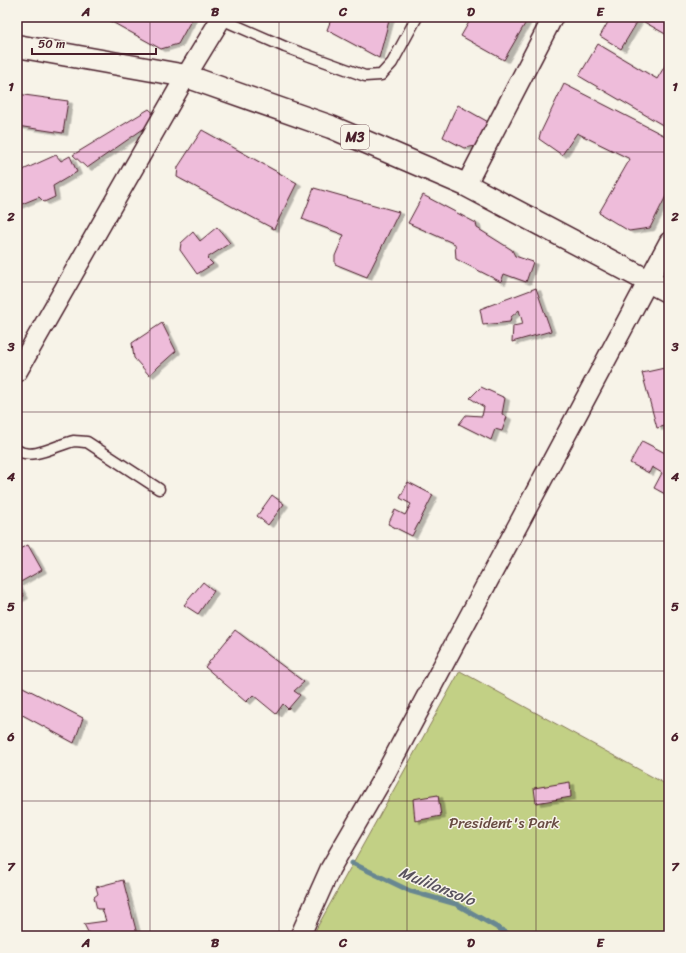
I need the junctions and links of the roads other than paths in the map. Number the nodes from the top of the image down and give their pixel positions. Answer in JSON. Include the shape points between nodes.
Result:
{"nodes":[{"id":1,"x":418,"y":17,"type":"edge"},
{"id":2,"x":553,"y":17,"type":"edge"},
{"id":3,"x":221,"y":18,"type":"edge"},
{"id":4,"x":17,"y":46,"type":"edge"},
{"id":5,"x":186,"y":76,"type":"junction"},
{"id":6,"x":466,"y":185,"type":"junction"},
{"id":7,"x":669,"y":242,"type":"edge"},
{"id":8,"x":648,"y":281,"type":"junction"},
{"id":9,"x":669,"y":292,"type":"edge"},
{"id":10,"x":17,"y":372,"type":"edge"},
{"id":11,"x":17,"y":450,"type":"edge"},
{"id":12,"x":159,"y":489,"type":"dead end"},
{"id":13,"x":300,"y":936,"type":"edge"}],
"edges":[{"from":1,"to":3,"type":"lane","via":[[392,63],[381,75],[365,76],[285,47]]},
{"from":2,"to":6,"type":"street"},
{"from":3,"to":5,"type":"street"},
{"from":4,"to":5,"type":"main road","number":"M3"},
{"from":5,"to":6,"type":"main road","number":"M3","via":[[331,126]]},
{"from":5,"to":10,"type":"street"},
{"from":6,"to":8,"type":"main road","number":"M3"},
{"from":7,"to":8,"type":"street"},
{"from":8,"to":9,"type":"main road","number":"M3"},
{"from":8,"to":13,"type":"street","via":[[384,776],[330,869]]},
{"from":11,"to":12,"type":"lane","via":[[22,454],[46,452],[75,441],[87,442]]}]}
